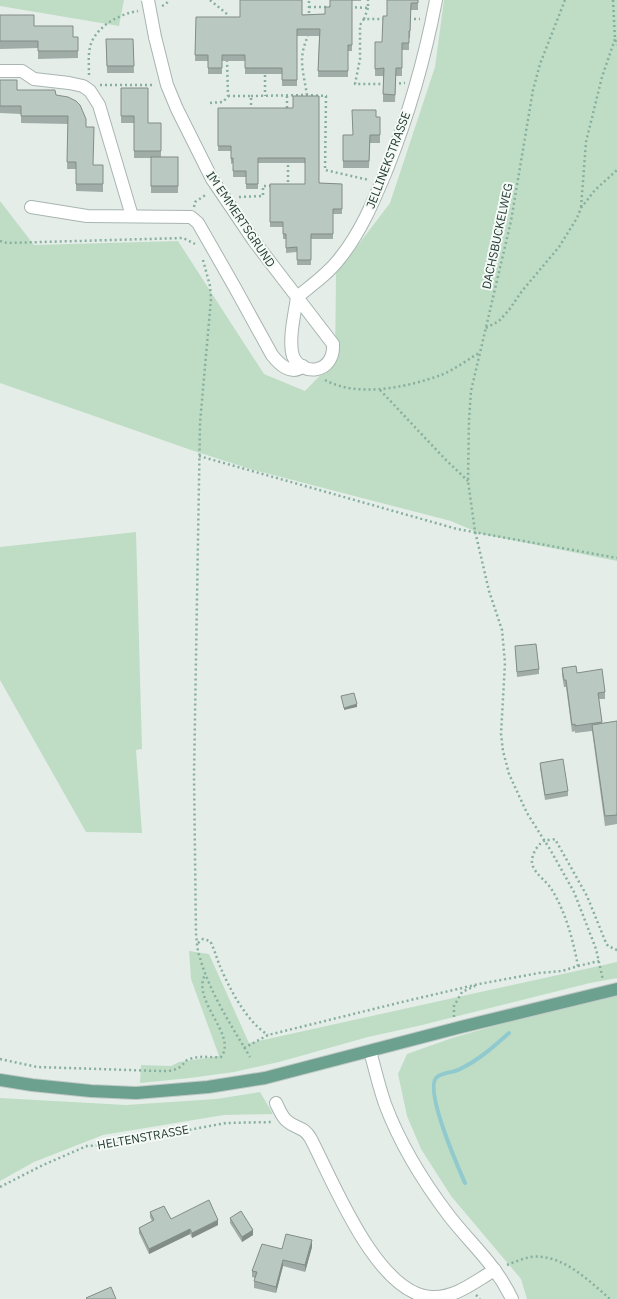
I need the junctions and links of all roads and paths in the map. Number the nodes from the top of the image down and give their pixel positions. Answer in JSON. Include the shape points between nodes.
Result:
{"nodes":[{"id":1,"x":169,"y":0,"type":"edge"},
{"id":2,"x":210,"y":0,"type":"edge"},
{"id":3,"x":309,"y":0,"type":"edge"},
{"id":4,"x":368,"y":0,"type":"edge"},
{"id":5,"x":436,"y":0,"type":"edge"},
{"id":6,"x":565,"y":0,"type":"edge"},
{"id":7,"x":613,"y":0,"type":"edge"},
{"id":8,"x":146,"y":5,"type":"edge"},
{"id":9,"x":158,"y":7,"type":"dead end"},
{"id":10,"x":309,"y":7,"type":"junction"},
{"id":11,"x":336,"y":7,"type":"edge"},
{"id":12,"x":343,"y":7,"type":"edge"},
{"id":13,"x":368,"y":8,"type":"junction"},
{"id":14,"x":364,"y":19,"type":"junction"},
{"id":15,"x":387,"y":19,"type":"edge"},
{"id":16,"x":402,"y":19,"type":"edge"},
{"id":17,"x":432,"y":19,"type":"junction"},
{"id":18,"x":308,"y":20,"type":"edge"},
{"id":19,"x":227,"y":21,"type":"edge"},
{"id":20,"x":616,"y":22,"type":"edge"},
{"id":21,"x":308,"y":26,"type":"edge"},
{"id":22,"x":615,"y":39,"type":"junction"},
{"id":23,"x":617,"y":45,"type":"edge"},
{"id":24,"x":227,"y":59,"type":"edge"},
{"id":25,"x":265,"y":66,"type":"edge"},
{"id":26,"x":0,"y":71,"type":"edge"},
{"id":27,"x":417,"y":83,"type":"junction"},
{"id":28,"x":151,"y":85,"type":"dead end"},
{"id":29,"x":95,"y":88,"type":"junction"},
{"id":30,"x":307,"y":95,"type":"junction"},
{"id":31,"x":228,"y":96,"type":"junction"},
{"id":32,"x":251,"y":96,"type":"junction"},
{"id":33,"x":265,"y":96,"type":"junction"},
{"id":34,"x":287,"y":96,"type":"junction"},
{"id":35,"x":210,"y":102,"type":"dead end"},
{"id":36,"x":251,"y":111,"type":"edge"},
{"id":37,"x":287,"y":118,"type":"edge"},
{"id":38,"x":288,"y":156,"type":"edge"},
{"id":39,"x":617,"y":170,"type":"edge"},
{"id":40,"x":381,"y":183,"type":"junction"},
{"id":41,"x":276,"y":186,"type":"edge"},
{"id":42,"x":281,"y":186,"type":"edge"},
{"id":43,"x":207,"y":194,"type":"dead end"},
{"id":44,"x":223,"y":197,"type":"junction"},
{"id":45,"x":31,"y":207,"type":"dead end"},
{"id":46,"x":581,"y":208,"type":"junction"},
{"id":47,"x":193,"y":211,"type":"dead end"},
{"id":48,"x":132,"y":216,"type":"junction"},
{"id":49,"x":0,"y":241,"type":"edge"},
{"id":50,"x":197,"y":246,"type":"dead end"},
{"id":51,"x":203,"y":256,"type":"dead end"},
{"id":52,"x":297,"y":297,"type":"junction"},
{"id":53,"x":485,"y":328,"type":"junction"},
{"id":54,"x":479,"y":353,"type":"junction"},
{"id":55,"x":303,"y":366,"type":"junction"},
{"id":56,"x":315,"y":370,"type":"junction"},
{"id":57,"x":380,"y":390,"type":"junction"},
{"id":58,"x":199,"y":456,"type":"junction"},
{"id":59,"x":468,"y":481,"type":"junction"},
{"id":60,"x":475,"y":531,"type":"junction"},
{"id":61,"x":617,"y":558,"type":"edge"},
{"id":62,"x":545,"y":841,"type":"junction"},
{"id":63,"x":198,"y":943,"type":"junction"},
{"id":64,"x":617,"y":950,"type":"edge"},
{"id":65,"x":599,"y":961,"type":"junction"},
{"id":66,"x":578,"y":966,"type":"junction"},
{"id":67,"x":206,"y":974,"type":"junction"},
{"id":68,"x":479,"y":984,"type":"junction"},
{"id":69,"x":612,"y":990,"type":"edge"},
{"id":70,"x":454,"y":1029,"type":"junction"},
{"id":71,"x":268,"y":1035,"type":"junction"},
{"id":72,"x":244,"y":1048,"type":"junction"},
{"id":73,"x":370,"y":1051,"type":"junction"},
{"id":74,"x":250,"y":1057,"type":"dead end"},
{"id":75,"x":0,"y":1059,"type":"edge"},
{"id":76,"x":0,"y":1080,"type":"edge"},
{"id":77,"x":276,"y":1103,"type":"dead end"},
{"id":78,"x":294,"y":1125,"type":"junction"},
{"id":79,"x":0,"y":1187,"type":"edge"},
{"id":80,"x":495,"y":1270,"type":"junction"},
{"id":81,"x":512,"y":1299,"type":"edge"},
{"id":82,"x":610,"y":1299,"type":"edge"}],
"edges":[{"from":1,"to":9,"type":"path"},
{"from":2,"to":19,"type":"path","via":[[227,14]]},
{"from":3,"to":10,"type":"path"},
{"from":4,"to":13,"type":"path"},
{"from":5,"to":17,"type":"street","name":"JELLINEKSTRASSE"},
{"from":6,"to":53,"type":"path","name":"DACHSBUCKELWEG","via":[[540,64],[533,90],[504,256]]},
{"from":7,"to":20,"type":"path"},
{"from":8,"to":29,"type":"path","via":[[117,18],[102,27],[95,35],[89,55]]},
{"from":8,"to":44,"type":"street","name":"IM EMMERTSGRUND","bridge":true,"via":[[176,109]]},
{"from":10,"to":11,"type":"path"},
{"from":10,"to":18,"type":"path"},
{"from":12,"to":13,"type":"path"},
{"from":13,"to":14,"type":"path"},
{"from":14,"to":15,"type":"path"},
{"from":14,"to":27,"type":"path","via":[[360,25],[360,59],[355,84]]},
{"from":16,"to":17,"type":"path"},
{"from":17,"to":27,"type":"street","name":"JELLINEKSTRASSE"},
{"from":20,"to":22,"type":"path"},
{"from":21,"to":30,"type":"path","via":[[303,52]]},
{"from":22,"to":23,"type":"path"},
{"from":22,"to":46,"type":"path","via":[[602,77],[586,142]]},
{"from":24,"to":31,"type":"path"},
{"from":25,"to":33,"type":"path"},
{"from":26,"to":29,"type":"street","via":[[22,71],[34,79]]},
{"from":27,"to":40,"type":"street","name":"JELLINEKSTRASSE"},
{"from":28,"to":29,"type":"path"},
{"from":29,"to":48,"type":"street"},
{"from":30,"to":34,"type":"path"},
{"from":30,"to":40,"type":"path","via":[[326,96],[325,170]]},
{"from":31,"to":32,"type":"path"},
{"from":31,"to":35,"type":"path","via":[[222,102]]},
{"from":32,"to":33,"type":"path"},
{"from":32,"to":36,"type":"path"},
{"from":33,"to":34,"type":"path"},
{"from":34,"to":37,"type":"path"},
{"from":38,"to":42,"type":"path","via":[[288,186]]},
{"from":39,"to":46,"type":"path","via":[[595,190]]},
{"from":40,"to":52,"type":"street","name":"JELLINEKSTRASSE","via":[[362,225],[340,259],[317,282]]},
{"from":41,"to":44,"type":"path","via":[[263,186],[263,196]]},
{"from":43,"to":47,"type":"path","via":[[195,202]]},
{"from":44,"to":52,"type":"street","name":"IM EMMERTSGRUND"},
{"from":45,"to":48,"type":"street","via":[[88,216]]},
{"from":46,"to":53,"type":"path","via":[[559,247],[509,310],[499,321]]},
{"from":48,"to":55,"type":"street","via":[[187,216],[195,220],[277,362],[293,370]]},
{"from":49,"to":50,"type":"path","via":[[7,243],[183,238]]},
{"from":51,"to":58,"type":"path","via":[[211,299]]},
{"from":52,"to":55,"type":"street","via":[[292,329],[292,351],[296,361]]},
{"from":52,"to":56,"type":"street","name":"IM EMMERTSGRUND","via":[[333,344],[331,360]]},
{"from":53,"to":54,"type":"path","name":"DACHSBUCKELWEG"},
{"from":54,"to":57,"type":"path","via":[[443,374]]},
{"from":54,"to":59,"type":"path","name":"DACHSBUCKELWEG","via":[[471,391]]},
{"from":55,"to":56,"type":"street"},
{"from":56,"to":57,"type":"path","via":[[323,379],[344,388]]},
{"from":57,"to":59,"type":"path"},
{"from":58,"to":60,"type":"path","via":[[457,529]]},
{"from":58,"to":63,"type":"path","via":[[194,775]]},
{"from":59,"to":60,"type":"path","name":"DACHSBUCKELWEG"},
{"from":60,"to":61,"type":"path"},
{"from":60,"to":62,"type":"path","name":"DACHSBUCKELWEG","via":[[489,592],[502,630],[505,663],[501,734],[503,751],[509,774],[523,804]]},
{"from":62,"to":64,"type":"path","via":[[555,839],[587,896],[606,943]]},
{"from":62,"to":65,"type":"path","name":"DACHSBUCKELWEG","via":[[574,892]]},
{"from":62,"to":66,"type":"path","via":[[536,849],[532,865],[552,889],[559,903],[573,940]]},
{"from":63,"to":67,"type":"path"},
{"from":63,"to":71,"type":"path","via":[[203,939],[210,941],[232,990],[252,1020]]},
{"from":65,"to":66,"type":"path"},
{"from":65,"to":69,"type":"path","name":"DACHSBUCKELWEG"},
{"from":66,"to":68,"type":"path","via":[[562,971]]},
{"from":67,"to":72,"type":"path","via":[[220,1006]]},
{"from":67,"to":75,"type":"path","via":[[202,986],[226,1044],[222,1057],[200,1056],[189,1059],[175,1069],[160,1071],[37,1067]]},
{"from":68,"to":70,"type":"path","via":[[462,992],[454,1006]]},
{"from":68,"to":71,"type":"path"},
{"from":69,"to":70,"type":"main road"},
{"from":70,"to":73,"type":"main road"},
{"from":71,"to":72,"type":"path"},
{"from":72,"to":74,"type":"path"},
{"from":73,"to":76,"type":"main road","via":[[265,1078],[175,1091],[91,1091],[32,1086]]},
{"from":73,"to":80,"type":"street","via":[[385,1103],[412,1159],[450,1218]]},
{"from":77,"to":78,"type":"street","via":[[284,1118]]},
{"from":78,"to":79,"type":"path","name":"HELTENSTRASSE","via":[[268,1122],[226,1123],[107,1145],[87,1146]]},
{"from":78,"to":80,"type":"street","via":[[306,1131],[310,1137],[347,1213],[366,1244],[385,1268],[407,1289],[418,1295],[444,1296],[456,1293]]},
{"from":80,"to":81,"type":"street"},
{"from":80,"to":82,"type":"path","via":[[531,1257],[554,1259],[567,1265]]}]}
